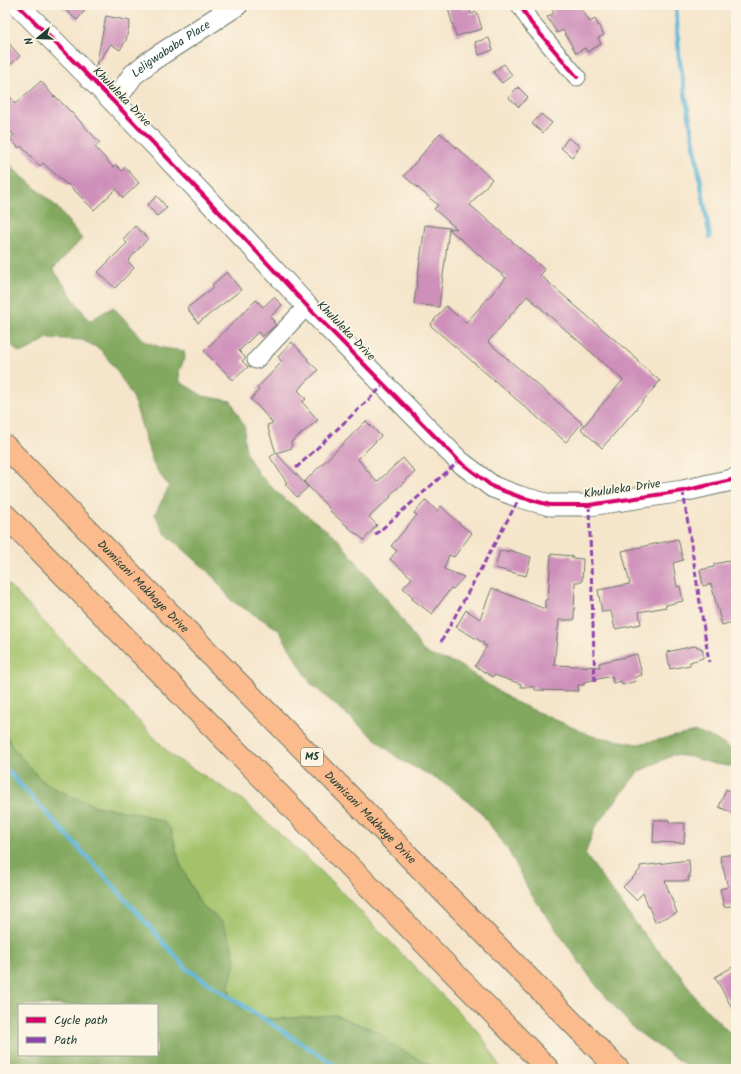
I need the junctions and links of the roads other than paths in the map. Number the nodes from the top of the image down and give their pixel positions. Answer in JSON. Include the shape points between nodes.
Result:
{"nodes":[{"id":1,"x":18,"y":5,"type":"edge"},
{"id":2,"x":237,"y":5,"type":"edge"},
{"id":3,"x":520,"y":5,"type":"edge"},
{"id":4,"x":577,"y":77,"type":"dead end"},
{"id":5,"x":114,"y":102,"type":"junction"},
{"id":6,"x":307,"y":306,"type":"junction"},
{"id":7,"x":256,"y":360,"type":"dead end"},
{"id":8,"x":5,"y":446,"type":"edge"},
{"id":9,"x":736,"y":479,"type":"edge"},
{"id":10,"x":5,"y":515,"type":"edge"},
{"id":11,"x":548,"y":1069,"type":"edge"},
{"id":12,"x":618,"y":1069,"type":"edge"}],
"edges":[{"from":1,"to":5,"type":"street","name":"Khululeka Drive"},
{"from":2,"to":5,"type":"street","name":"Leligwababa Place","via":[[149,62],[133,75]]},
{"from":3,"to":4,"type":"street","via":[[531,23]]},
{"from":5,"to":6,"type":"street","name":"Khululeka Drive"},
{"from":6,"to":7,"type":"street"},
{"from":6,"to":9,"type":"street","name":"Khululeka Drive","via":[[459,461],[493,487],[550,505],[589,505],[683,491]]},
{"from":8,"to":12,"type":"main road","name":"Dumisani Makhaye Drive","number":"M5"},
{"from":10,"to":11,"type":"main road"}]}
